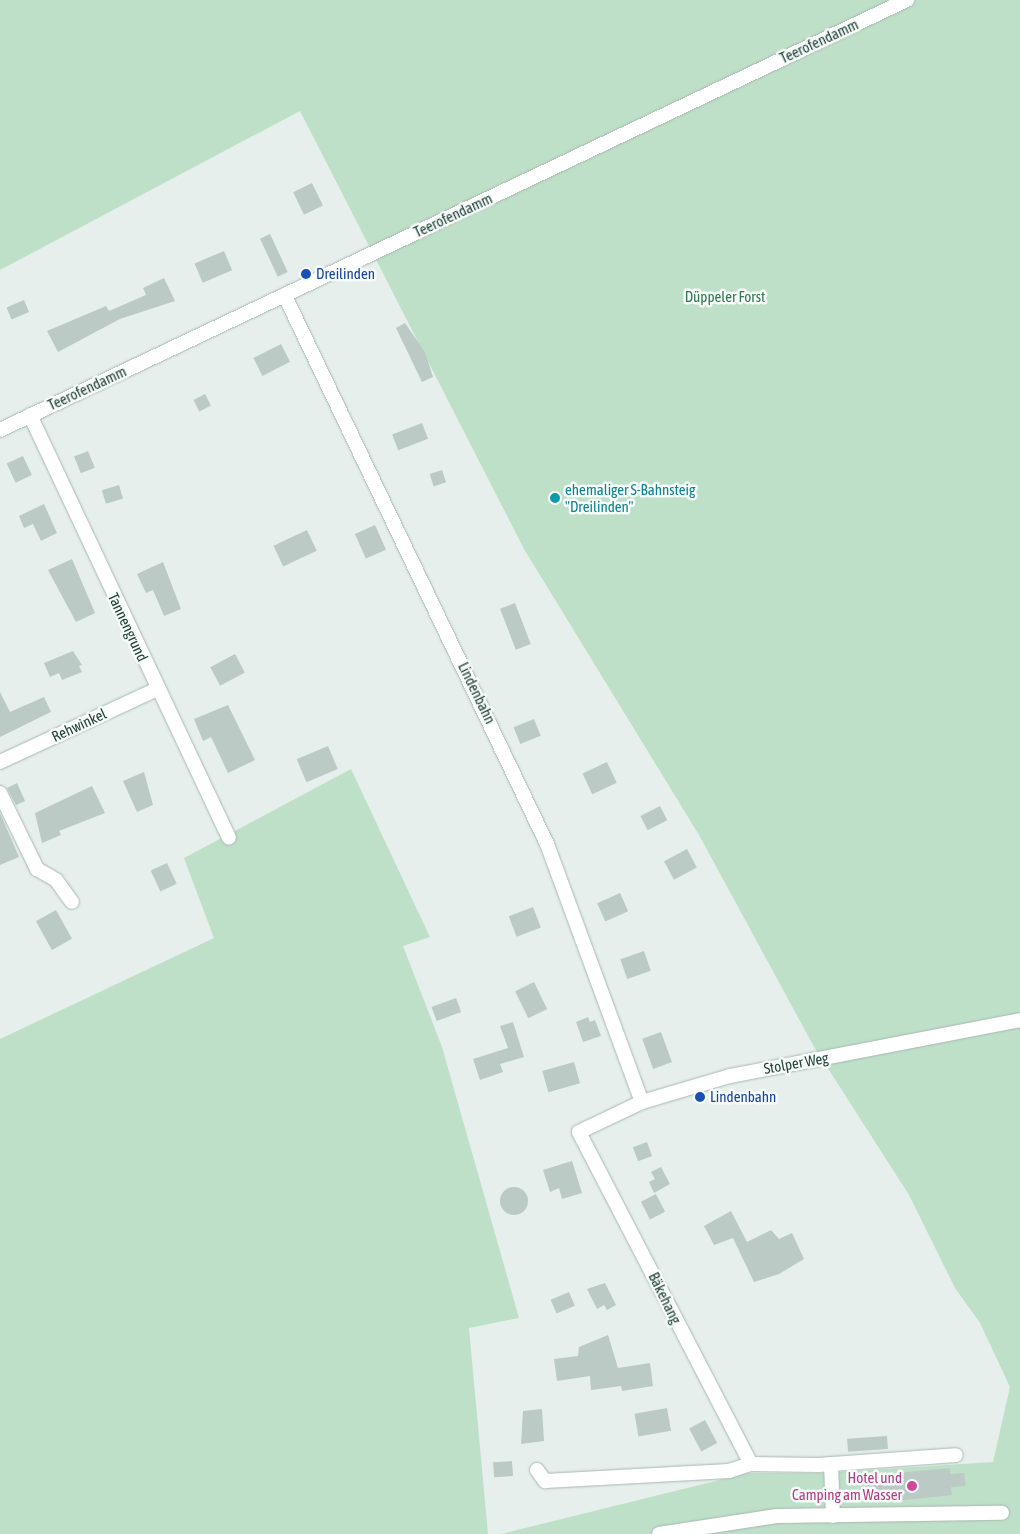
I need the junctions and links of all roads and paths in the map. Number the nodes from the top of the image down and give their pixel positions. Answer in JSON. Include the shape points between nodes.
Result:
{"nodes":[{"id":1,"x":907,"y":0,"type":"edge"},
{"id":2,"x":285,"y":296,"type":"junction"},
{"id":3,"x":30,"y":415,"type":"junction"},
{"id":4,"x":0,"y":430,"type":"edge"},
{"id":5,"x":157,"y":689,"type":"junction"},
{"id":6,"x":0,"y":762,"type":"edge"},
{"id":7,"x":0,"y":793,"type":"edge"},
{"id":8,"x":229,"y":837,"type":"dead end"},
{"id":9,"x":72,"y":902,"type":"dead end"},
{"id":10,"x":1020,"y":1020,"type":"edge"},
{"id":11,"x":642,"y":1102,"type":"junction"},
{"id":12,"x":578,"y":1132,"type":"joint"},
{"id":13,"x":956,"y":1455,"type":"dead end"},
{"id":14,"x":751,"y":1464,"type":"junction"},
{"id":15,"x":831,"y":1464,"type":"junction"},
{"id":16,"x":537,"y":1470,"type":"dead end"},
{"id":17,"x":1002,"y":1513,"type":"dead end"},
{"id":18,"x":833,"y":1516,"type":"junction"},
{"id":19,"x":658,"y":1534,"type":"edge"}],
"edges":[{"from":1,"to":2,"type":"street","name":"Teerofendamm"},
{"from":2,"to":3,"type":"street","name":"Teerofendamm"},
{"from":2,"to":11,"type":"street","name":"Lindenbahn","via":[[547,844]]},
{"from":3,"to":4,"type":"street","name":"Teerofendamm"},
{"from":3,"to":5,"type":"street","name":"Tannengrund"},
{"from":5,"to":6,"type":"street","name":"Rehwinkel"},
{"from":5,"to":8,"type":"street","name":"Tannengrund"},
{"from":7,"to":9,"type":"street","via":[[37,868],[56,880]]},
{"from":10,"to":11,"type":"street","name":"Stolper Weg","via":[[730,1076]]},
{"from":11,"to":12,"type":"street","name":"Stolper Weg"},
{"from":12,"to":14,"type":"street","name":"Bäkehang"},
{"from":13,"to":15,"type":"street"},
{"from":14,"to":15,"type":"street"},
{"from":14,"to":16,"type":"street","via":[[729,1471],[545,1481]]},
{"from":15,"to":18,"type":"street"},
{"from":17,"to":18,"type":"street"},
{"from":18,"to":19,"type":"street","via":[[777,1516]]}]}
